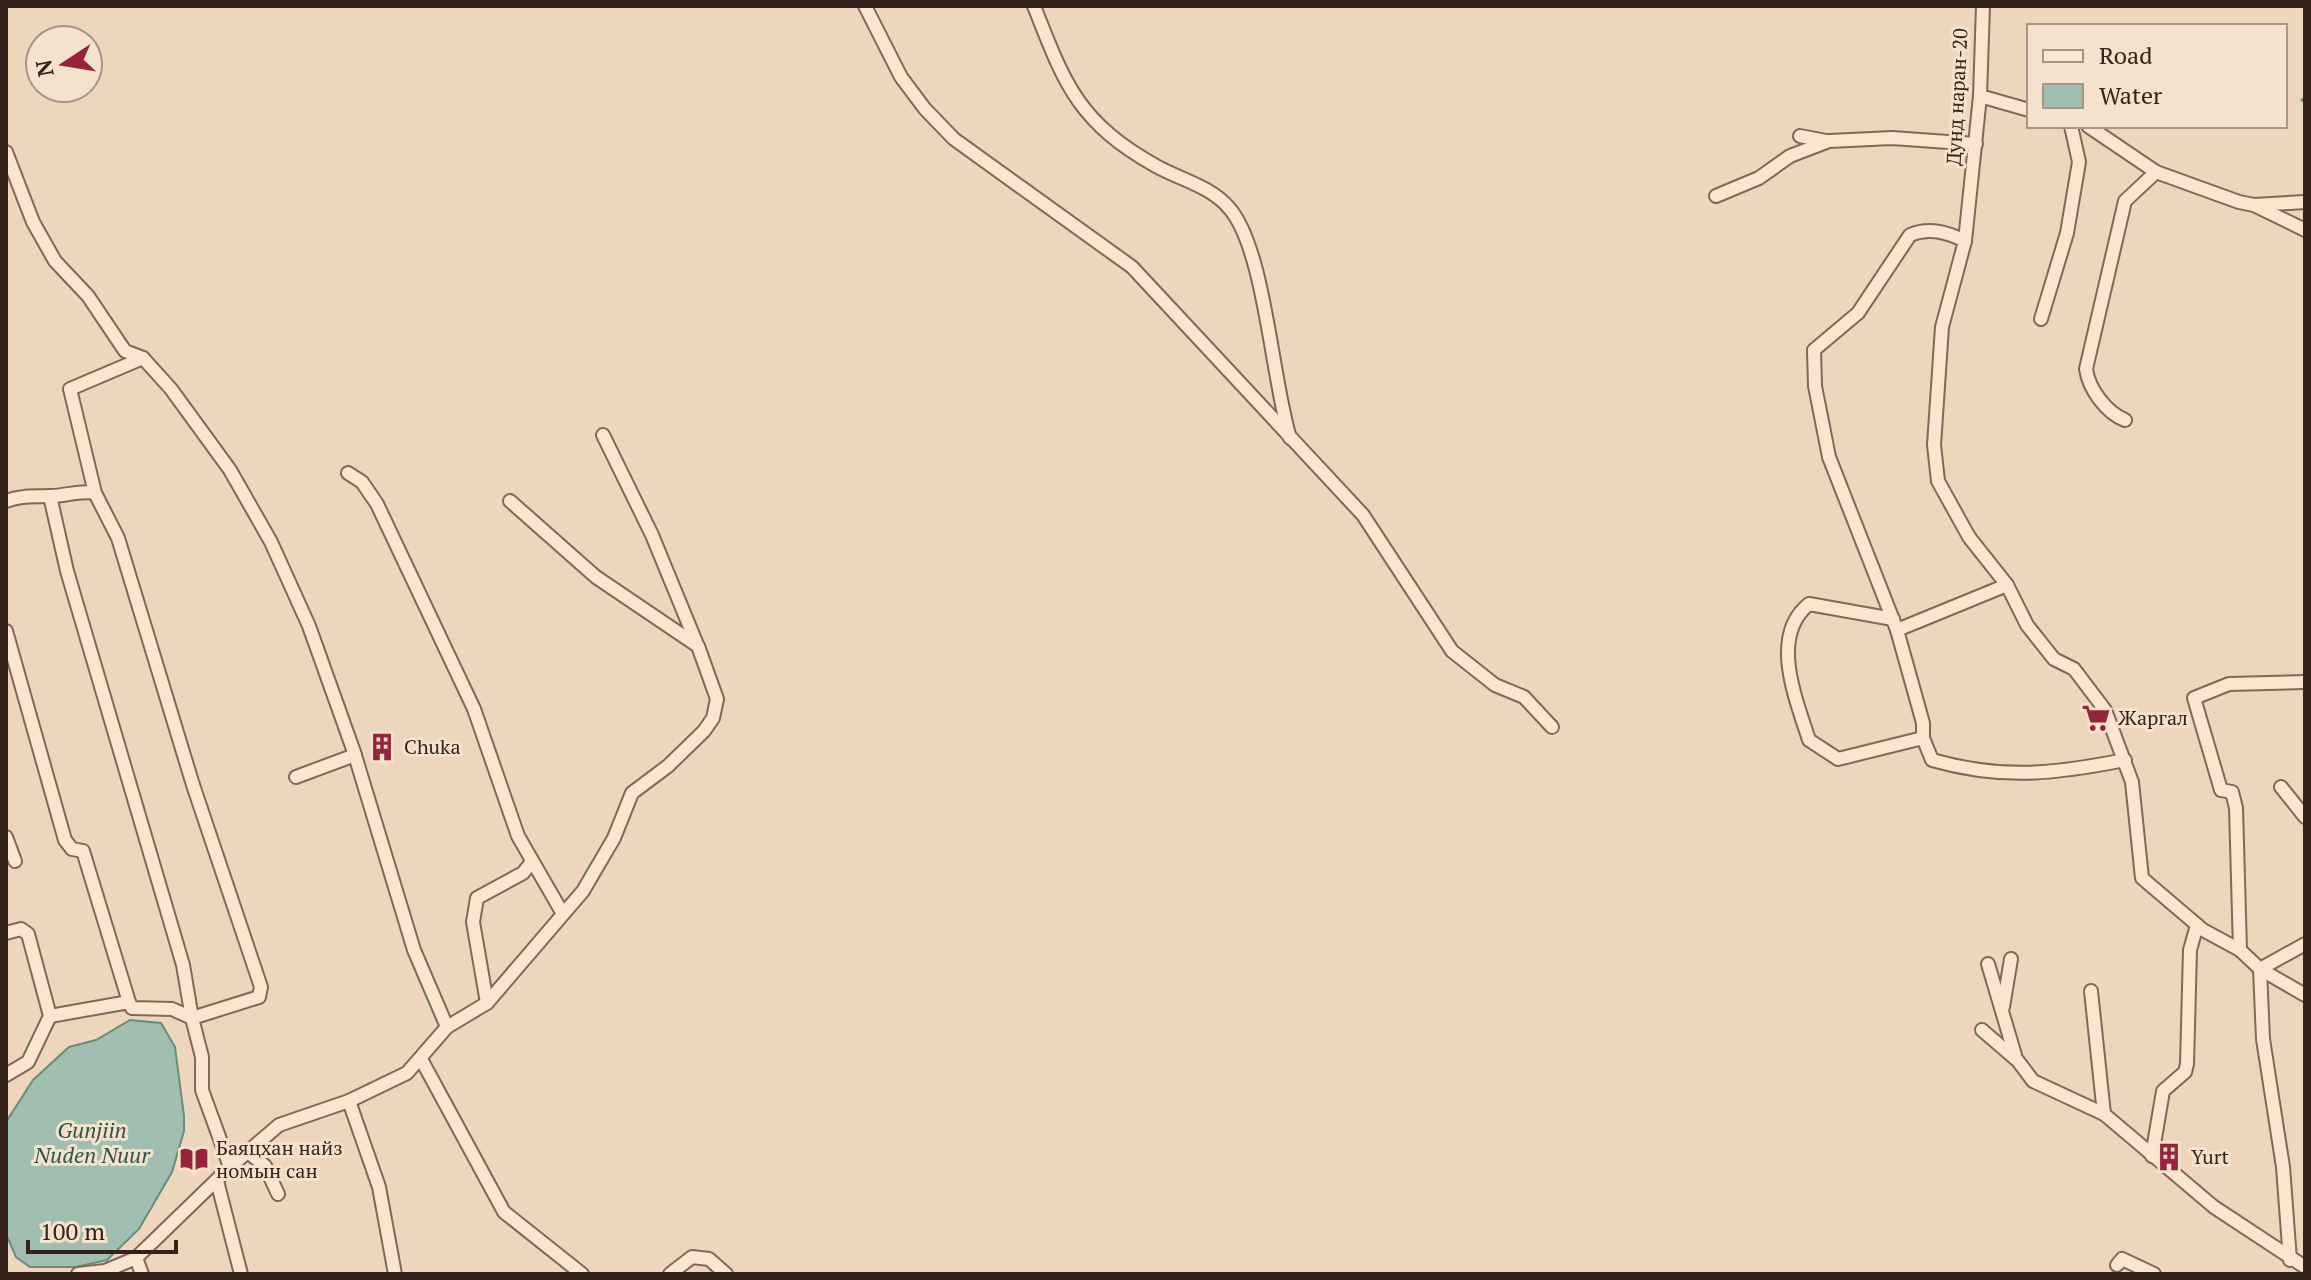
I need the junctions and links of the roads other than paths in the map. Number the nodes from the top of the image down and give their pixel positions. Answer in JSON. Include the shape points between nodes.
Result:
{"nodes":[{"id":1,"x":865,"y":6,"type":"edge"},
{"id":2,"x":1034,"y":6,"type":"edge"},
{"id":3,"x":1983,"y":6,"type":"edge"},
{"id":4,"x":1980,"y":96,"type":"junction"},
{"id":5,"x":2027,"y":109,"type":"edge"},
{"id":6,"x":2071,"y":128,"type":"edge"},
{"id":7,"x":2091,"y":128,"type":"edge"},
{"id":8,"x":1800,"y":136,"type":"dead end"},
{"id":9,"x":1829,"y":141,"type":"junction"},
{"id":10,"x":1976,"y":144,"type":"junction"},
{"id":11,"x":6,"y":152,"type":"edge"},
{"id":12,"x":2156,"y":172,"type":"junction"},
{"id":13,"x":1716,"y":196,"type":"dead end"},
{"id":14,"x":2305,"y":202,"type":"edge"},
{"id":15,"x":2254,"y":205,"type":"junction"},
{"id":16,"x":2305,"y":230,"type":"edge"},
{"id":17,"x":1965,"y":241,"type":"junction"},
{"id":18,"x":2041,"y":319,"type":"dead end"},
{"id":19,"x":143,"y":358,"type":"junction"},
{"id":20,"x":2125,"y":420,"type":"dead end"},
{"id":21,"x":603,"y":435,"type":"dead end"},
{"id":22,"x":1291,"y":441,"type":"junction"},
{"id":23,"x":348,"y":473,"type":"dead end"},
{"id":24,"x":95,"y":493,"type":"junction"},
{"id":25,"x":50,"y":496,"type":"junction"},
{"id":26,"x":7,"y":498,"type":"edge"},
{"id":27,"x":510,"y":501,"type":"dead end"},
{"id":28,"x":2007,"y":585,"type":"junction"},
{"id":29,"x":1895,"y":624,"type":"junction"},
{"id":30,"x":6,"y":631,"type":"edge"},
{"id":31,"x":698,"y":646,"type":"junction"},
{"id":32,"x":715,"y":677,"type":"dead end"},
{"id":33,"x":2305,"y":682,"type":"edge"},
{"id":34,"x":1552,"y":727,"type":"dead end"},
{"id":35,"x":1923,"y":738,"type":"junction"},
{"id":36,"x":355,"y":755,"type":"junction"},
{"id":37,"x":2125,"y":760,"type":"junction"},
{"id":38,"x":296,"y":777,"type":"dead end"},
{"id":39,"x":2281,"y":787,"type":"dead end"},
{"id":40,"x":2305,"y":817,"type":"edge"},
{"id":41,"x":6,"y":837,"type":"edge"},
{"id":42,"x":15,"y":861,"type":"dead end"},
{"id":43,"x":531,"y":863,"type":"junction"},
{"id":44,"x":563,"y":914,"type":"junction"},
{"id":45,"x":2197,"y":925,"type":"junction"},
{"id":46,"x":6,"y":933,"type":"edge"},
{"id":47,"x":2305,"y":944,"type":"edge"},
{"id":48,"x":2240,"y":950,"type":"junction"},
{"id":49,"x":2011,"y":959,"type":"dead end"},
{"id":50,"x":1988,"y":964,"type":"dead end"},
{"id":51,"x":2260,"y":969,"type":"junction"},
{"id":52,"x":2091,"y":991,"type":"dead end"},
{"id":53,"x":2305,"y":995,"type":"edge"},
{"id":54,"x":129,"y":1002,"type":"junction"},
{"id":55,"x":487,"y":1003,"type":"junction"},
{"id":56,"x":2003,"y":1014,"type":"junction"},
{"id":57,"x":50,"y":1016,"type":"junction"},
{"id":58,"x":192,"y":1018,"type":"junction"},
{"id":59,"x":447,"y":1027,"type":"junction"},
{"id":60,"x":1982,"y":1030,"type":"dead end"},
{"id":61,"x":421,"y":1059,"type":"junction"},
{"id":62,"x":2018,"y":1061,"type":"junction"},
{"id":63,"x":6,"y":1075,"type":"edge"},
{"id":64,"x":349,"y":1101,"type":"junction"},
{"id":65,"x":2104,"y":1114,"type":"junction"},
{"id":66,"x":248,"y":1152,"type":"junction"},
{"id":67,"x":2152,"y":1156,"type":"junction"},
{"id":68,"x":230,"y":1167,"type":"junction"},
{"id":69,"x":217,"y":1181,"type":"junction"},
{"id":70,"x":278,"y":1194,"type":"dead end"},
{"id":71,"x":692,"y":1257,"type":"junction"},
{"id":72,"x":136,"y":1258,"type":"junction"},
{"id":73,"x":2290,"y":1260,"type":"junction"},
{"id":74,"x":2117,"y":1265,"type":"dead end"},
{"id":75,"x":2305,"y":1267,"type":"edge"},
{"id":76,"x":78,"y":1274,"type":"edge"},
{"id":77,"x":142,"y":1274,"type":"edge"},
{"id":78,"x":241,"y":1274,"type":"edge"},
{"id":79,"x":395,"y":1274,"type":"edge"},
{"id":80,"x":582,"y":1274,"type":"edge"},
{"id":81,"x":670,"y":1274,"type":"edge"},
{"id":82,"x":684,"y":1274,"type":"edge"},
{"id":83,"x":726,"y":1274,"type":"edge"},
{"id":84,"x":2154,"y":1274,"type":"edge"}],
"edges":[{"from":1,"to":22,"type":"street","via":[[901,77],[954,139],[1132,267]]},
{"from":2,"to":22,"type":"street","via":[[1077,104],[1099,127],[1155,165],[1213,193],[1231,210],[1251,252]]},
{"from":3,"to":4,"type":"street","name":"Дунд наран-20"},
{"from":4,"to":5,"type":"street"},
{"from":4,"to":10,"type":"street","name":"Дунд наран-20"},
{"from":6,"to":18,"type":"street","via":[[2079,162],[2067,233]]},
{"from":7,"to":12,"type":"street"},
{"from":8,"to":9,"type":"street"},
{"from":9,"to":10,"type":"street","via":[[1892,138]]},
{"from":9,"to":13,"type":"street"},
{"from":10,"to":17,"type":"street","name":"Дунд наран-20"},
{"from":11,"to":19,"type":"street","via":[[33,222],[55,261],[88,296],[125,351]]},
{"from":12,"to":15,"type":"street"},
{"from":12,"to":20,"type":"street","via":[[2125,201],[2086,369],[2109,414]]},
{"from":14,"to":15,"type":"street"},
{"from":15,"to":16,"type":"street"},
{"from":17,"to":28,"type":"street","name":"Дунд наран-20","via":[[1942,327],[1934,445],[1938,481],[1969,537]]},
{"from":17,"to":29,"type":"street","via":[[1946,232],[1910,235],[1858,313],[1814,350],[1815,386],[1829,457]]},
{"from":19,"to":24,"type":"street","via":[[70,389]]},
{"from":19,"to":36,"type":"street","via":[[230,470],[271,542],[309,626]]},
{"from":21,"to":31,"type":"street"},
{"from":22,"to":34,"type":"street","via":[[1363,515],[1452,651],[1495,685],[1524,697]]},
{"from":23,"to":43,"type":"street","via":[[362,482],[377,504],[474,709]]},
{"from":24,"to":25,"type":"street"},
{"from":24,"to":58,"type":"street","via":[[118,538],[261,987],[259,997]]},
{"from":25,"to":26,"type":"street"},
{"from":25,"to":58,"type":"street","via":[[67,571],[183,965]]},
{"from":27,"to":31,"type":"street","via":[[596,577]]},
{"from":28,"to":29,"type":"street"},
{"from":28,"to":37,"type":"street","name":"Дунд наран-20","via":[[2054,659],[2074,669],[2105,710]]},
{"from":29,"to":35,"type":"street"},
{"from":29,"to":35,"type":"street","via":[[1809,604],[1796,614],[1788,632],[1791,682],[1809,740],[1838,759]]},
{"from":30,"to":54,"type":"street","via":[[65,840],[72,849],[83,851]]},
{"from":31,"to":32,"type":"street"},
{"from":31,"to":44,"type":"street","via":[[717,699],[713,718],[692,744],[632,793],[614,838]]},
{"from":33,"to":48,"type":"street","via":[[2229,684],[2194,698],[2221,790],[2232,792],[2236,808]]},
{"from":35,"to":37,"type":"street","via":[[1932,760],[1975,772],[2057,774]]},
{"from":36,"to":38,"type":"street"},
{"from":36,"to":59,"type":"street","via":[[414,950]]},
{"from":37,"to":45,"type":"street","name":"Дунд наран-20","via":[[2142,878]]},
{"from":39,"to":40,"type":"street"},
{"from":41,"to":42,"type":"street"},
{"from":43,"to":44,"type":"street"},
{"from":43,"to":55,"type":"street","via":[[523,873],[477,898],[473,922]]},
{"from":44,"to":55,"type":"street"},
{"from":45,"to":48,"type":"street","name":"Дунд наран-20"},
{"from":45,"to":67,"type":"street","via":[[2190,950],[2187,1064],[2163,1091]]},
{"from":46,"to":57,"type":"street","via":[[21,929],[28,934]]},
{"from":47,"to":51,"type":"street"},
{"from":48,"to":51,"type":"street","name":"Дунд наран-20"},
{"from":49,"to":56,"type":"street"},
{"from":50,"to":56,"type":"street"},
{"from":51,"to":53,"type":"street","name":"Дунд наран-20"},
{"from":51,"to":73,"type":"street","via":[[2263,1039],[2283,1167]]},
{"from":52,"to":65,"type":"street"},
{"from":54,"to":57,"type":"street"},
{"from":54,"to":58,"type":"street","via":[[132,1008],[172,1009]]},
{"from":55,"to":59,"type":"street"},
{"from":56,"to":62,"type":"street"},
{"from":57,"to":63,"type":"street","via":[[28,1062]]},
{"from":58,"to":68,"type":"street","via":[[202,1057],[202,1090]]},
{"from":59,"to":61,"type":"street"},
{"from":60,"to":62,"type":"street"},
{"from":61,"to":64,"type":"street","via":[[407,1073]]},
{"from":61,"to":80,"type":"street","via":[[504,1212]]},
{"from":62,"to":65,"type":"street","via":[[2033,1081]]},
{"from":64,"to":66,"type":"street","via":[[279,1125]]},
{"from":64,"to":79,"type":"street","via":[[379,1187]]},
{"from":65,"to":67,"type":"street"},
{"from":66,"to":68,"type":"street"},
{"from":66,"to":70,"type":"street","via":[[265,1166]]},
{"from":67,"to":73,"type":"street"},
{"from":68,"to":69,"type":"street"},
{"from":69,"to":72,"type":"street"},
{"from":69,"to":78,"type":"street"},
{"from":71,"to":81,"type":"street"},
{"from":71,"to":82,"type":"street"},
{"from":71,"to":83,"type":"street","via":[[709,1259]]},
{"from":72,"to":76,"type":"street","via":[[105,1271]]},
{"from":72,"to":77,"type":"street"},
{"from":73,"to":75,"type":"street"},
{"from":74,"to":84,"type":"street","via":[[2122,1259]]}]}
